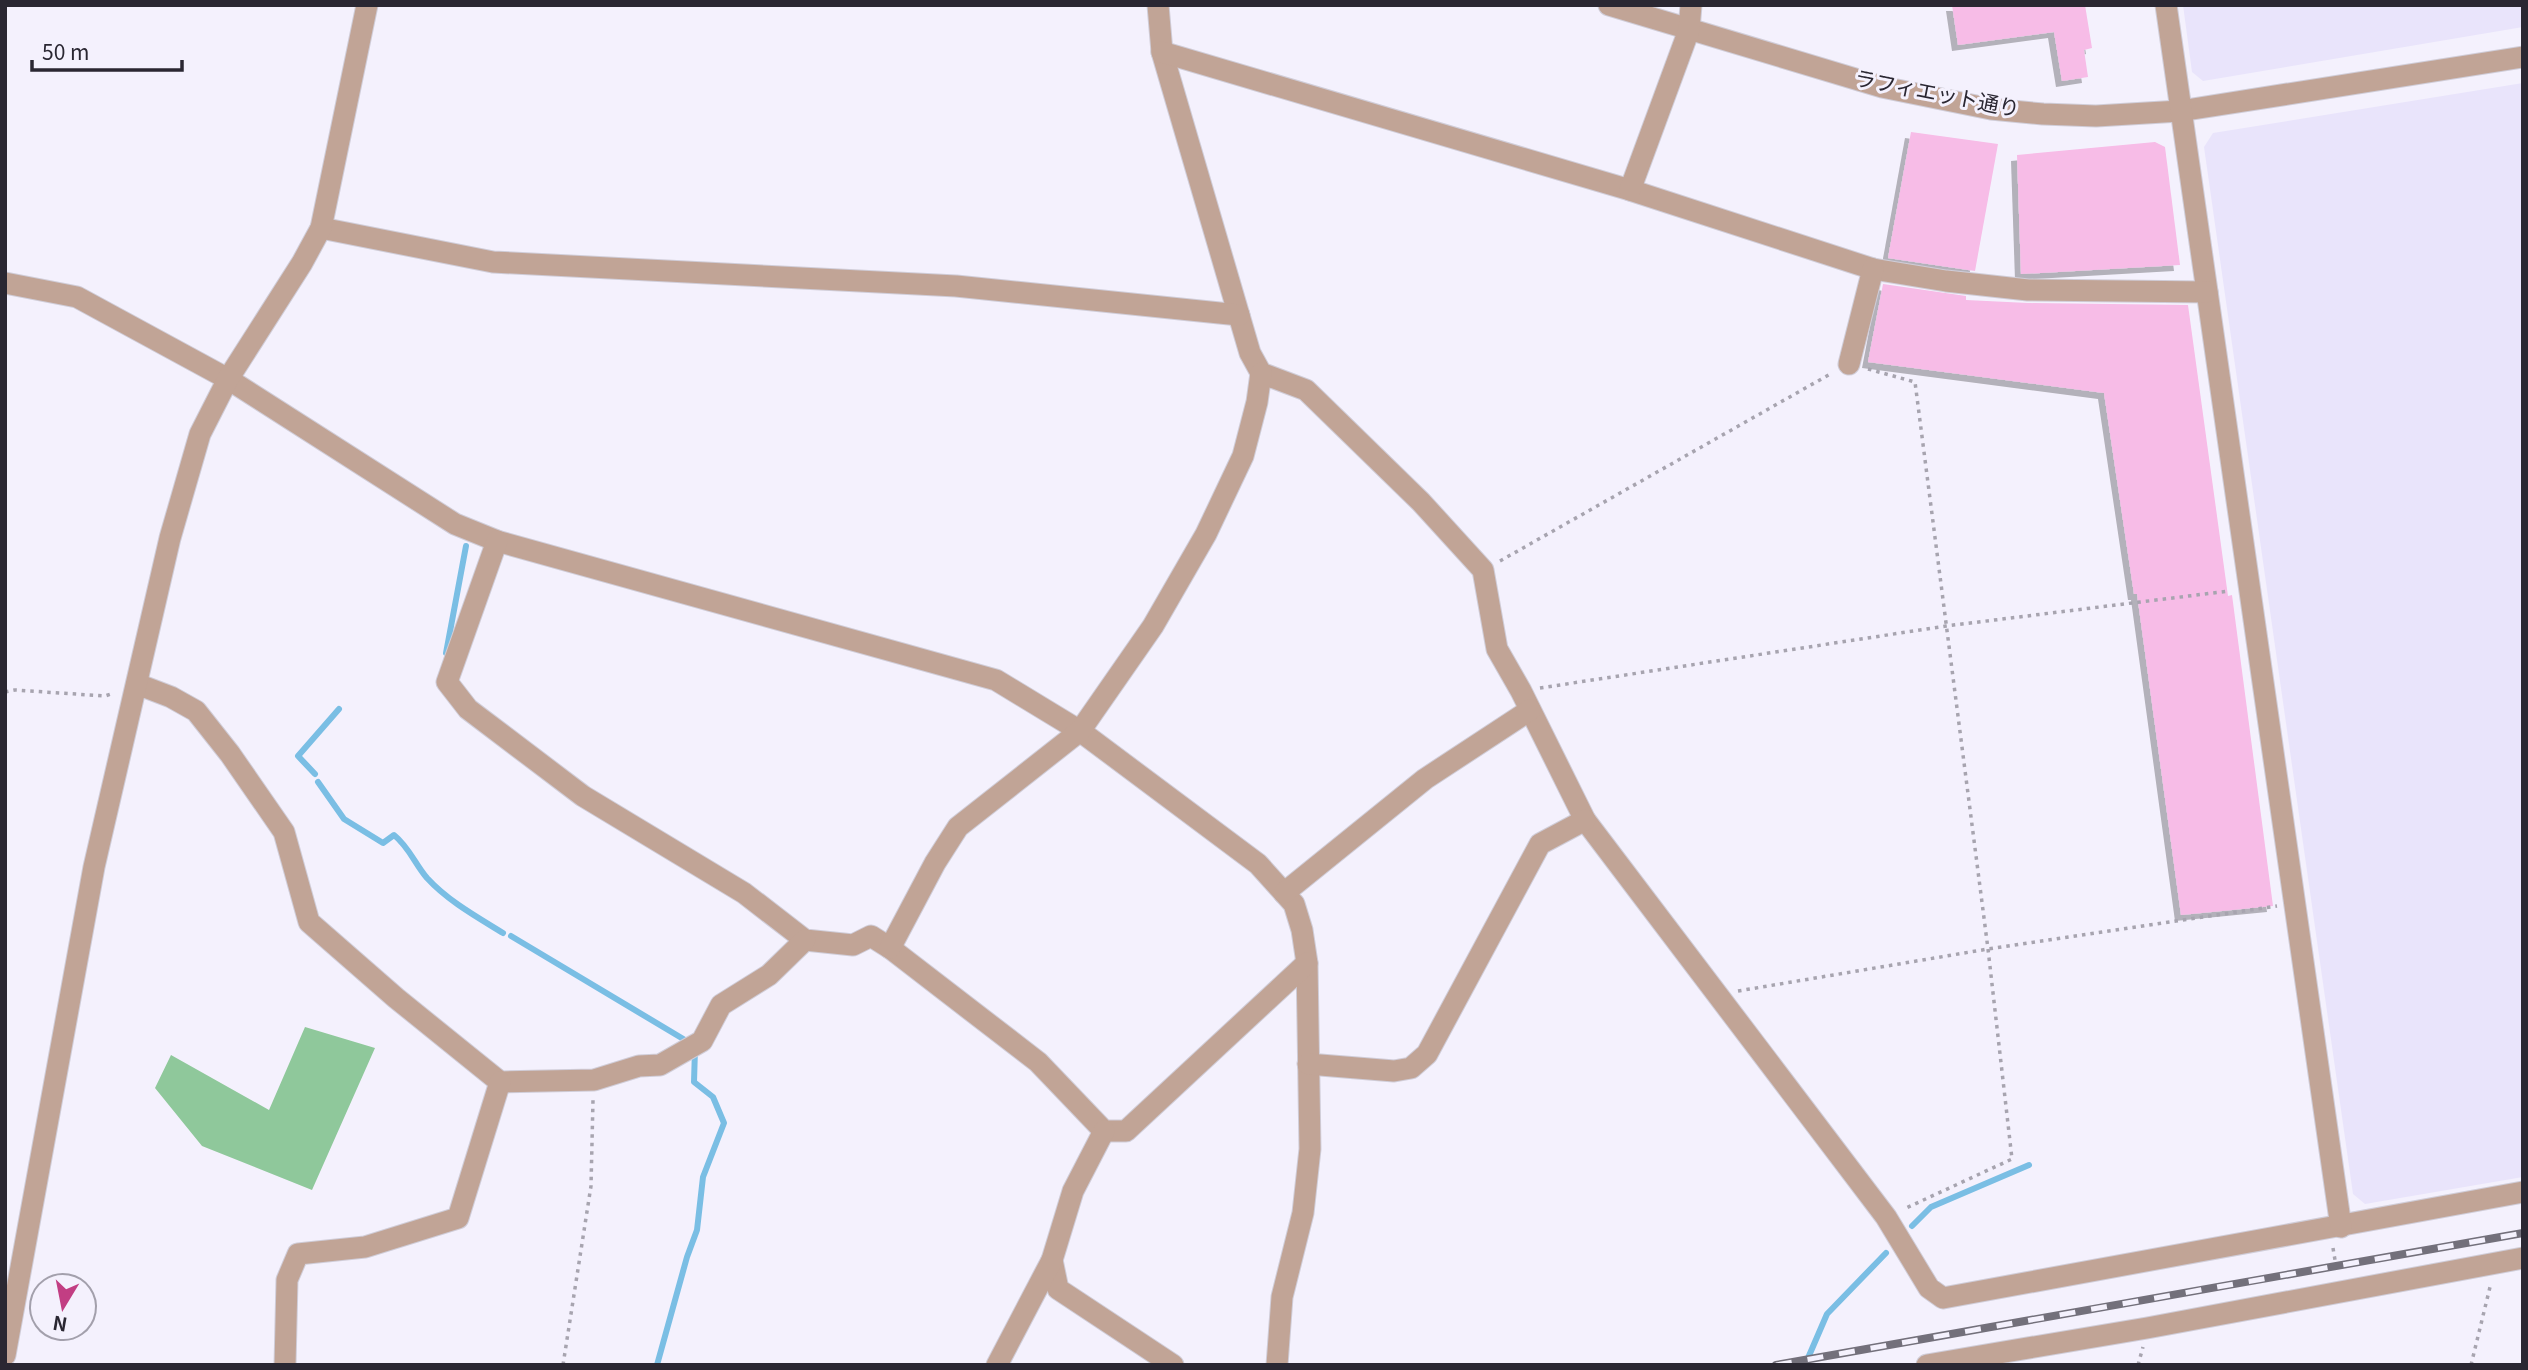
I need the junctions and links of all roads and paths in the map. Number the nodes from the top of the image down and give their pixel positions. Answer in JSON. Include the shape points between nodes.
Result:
{"nodes":[{"id":1,"x":367,"y":5,"type":"edge"},
{"id":2,"x":1158,"y":5,"type":"edge"},
{"id":3,"x":1609,"y":5,"type":"edge"},
{"id":4,"x":1691,"y":5,"type":"edge"},
{"id":5,"x":2166,"y":5,"type":"edge"},
{"id":6,"x":1689,"y":30,"type":"junction"},
{"id":7,"x":1162,"y":52,"type":"junction"},
{"id":8,"x":2523,"y":57,"type":"edge"},
{"id":9,"x":2180,"y":111,"type":"junction"},
{"id":10,"x":1630,"y":190,"type":"junction"},
{"id":11,"x":321,"y":228,"type":"junction"},
{"id":12,"x":1873,"y":269,"type":"junction"},
{"id":13,"x":5,"y":283,"type":"edge"},
{"id":14,"x":2207,"y":292,"type":"junction"},
{"id":15,"x":1239,"y":315,"type":"junction"},
{"id":16,"x":1849,"y":363,"type":"junction"},
{"id":17,"x":1261,"y":373,"type":"junction"},
{"id":18,"x":228,"y":379,"type":"junction"},
{"id":19,"x":497,"y":541,"type":"junction"},
{"id":20,"x":1483,"y":570,"type":"junction"},
{"id":21,"x":2249,"y":588,"type":"junction"},
{"id":22,"x":1946,"y":626,"type":"junction"},
{"id":23,"x":137,"y":684,"type":"junction"},
{"id":24,"x":5,"y":692,"type":"edge"},
{"id":25,"x":1525,"y":700,"type":"junction"},
{"id":26,"x":1080,"y":731,"type":"junction"},
{"id":27,"x":1585,"y":820,"type":"junction"},
{"id":28,"x":1284,"y":893,"type":"junction"},
{"id":29,"x":2296,"y":903,"type":"junction"},
{"id":30,"x":805,"y":940,"type":"junction"},
{"id":31,"x":890,"y":948,"type":"junction"},
{"id":32,"x":1988,"y":950,"type":"junction"},
{"id":33,"x":1307,"y":963,"type":"junction"},
{"id":34,"x":1719,"y":995,"type":"junction"},
{"id":35,"x":1308,"y":1064,"type":"junction"},
{"id":36,"x":594,"y":1080,"type":"junction"},
{"id":37,"x":500,"y":1082,"type":"junction"},
{"id":38,"x":1104,"y":1131,"type":"junction"},
{"id":39,"x":2523,"y":1192,"type":"edge"},
{"id":40,"x":1886,"y":1217,"type":"junction"},
{"id":41,"x":2335,"y":1228,"type":"junction"},
{"id":42,"x":2523,"y":1258,"type":"edge"},
{"id":43,"x":1052,"y":1260,"type":"junction"},
{"id":44,"x":2496,"y":1263,"type":"junction"},
{"id":45,"x":2340,"y":1292,"type":"junction"},
{"id":46,"x":5,"y":1355,"type":"edge"},
{"id":47,"x":285,"y":1365,"type":"edge"},
{"id":48,"x":563,"y":1365,"type":"edge"},
{"id":49,"x":997,"y":1365,"type":"edge"},
{"id":50,"x":1173,"y":1365,"type":"edge"},
{"id":51,"x":1277,"y":1365,"type":"edge"},
{"id":52,"x":1927,"y":1365,"type":"edge"},
{"id":53,"x":2471,"y":1365,"type":"edge"}],
"edges":[{"from":1,"to":11,"type":"street"},
{"from":2,"to":7,"type":"street"},
{"from":3,"to":6,"type":"street","name":"ラフィエット通り"},
{"from":4,"to":6,"type":"street"},
{"from":5,"to":9,"type":"street"},
{"from":6,"to":9,"type":"street","name":"ラフィエット通り","via":[[1882,86],[1991,109],[2096,116]]},
{"from":6,"to":10,"type":"street"},
{"from":7,"to":10,"type":"street"},
{"from":7,"to":15,"type":"street"},
{"from":8,"to":9,"type":"street","name":"ラフィエット通り"},
{"from":9,"to":14,"type":"street"},
{"from":10,"to":12,"type":"street"},
{"from":11,"to":15,"type":"street","via":[[493,262],[956,286]]},
{"from":11,"to":18,"type":"street"},
{"from":12,"to":14,"type":"street","via":[[2028,290]]},
{"from":12,"to":16,"type":"street"},
{"from":13,"to":18,"type":"street","via":[[77,298]]},
{"from":14,"to":21,"type":"street"},
{"from":15,"to":17,"type":"street"},
{"from":16,"to":20,"type":"path"},
{"from":16,"to":22,"type":"path","via":[[1915,382]]},
{"from":17,"to":20,"type":"street","via":[[1306,390]]},
{"from":17,"to":26,"type":"street","via":[[1243,456],[1206,534],[1153,626]]},
{"from":18,"to":19,"type":"street","via":[[454,524]]},
{"from":18,"to":23,"type":"street","via":[[200,434],[170,538]]},
{"from":19,"to":26,"type":"street","via":[[996,680]]},
{"from":19,"to":30,"type":"street","via":[[447,682],[468,709],[583,796],[744,893]]},
{"from":20,"to":25,"type":"street","via":[[1497,649]]},
{"from":21,"to":22,"type":"path"},
{"from":21,"to":29,"type":"street"},
{"from":22,"to":25,"type":"path"},
{"from":22,"to":32,"type":"path"},
{"from":23,"to":24,"type":"path","via":[[105,696]]},
{"from":23,"to":37,"type":"street","via":[[196,711],[230,754],[284,832],[309,922]]},
{"from":23,"to":46,"type":"street","via":[[94,867]]},
{"from":25,"to":27,"type":"street"},
{"from":25,"to":28,"type":"street"},
{"from":26,"to":28,"type":"street","via":[[1258,864]]},
{"from":26,"to":31,"type":"street","via":[[957,827]]},
{"from":27,"to":34,"type":"street"},
{"from":27,"to":35,"type":"street","via":[[1540,844],[1427,1054],[1411,1068],[1394,1071]]},
{"from":28,"to":33,"type":"street","via":[[1294,904]]},
{"from":29,"to":32,"type":"path"},
{"from":29,"to":41,"type":"street"},
{"from":30,"to":31,"type":"street","via":[[853,945],[871,936]]},
{"from":30,"to":36,"type":"street","via":[[769,975],[721,1005],[702,1041],[660,1065],[639,1066]]},
{"from":31,"to":38,"type":"street","via":[[1038,1062]]},
{"from":32,"to":34,"type":"path"},
{"from":32,"to":40,"type":"path","via":[[2012,1159]]},
{"from":33,"to":35,"type":"street"},
{"from":33,"to":38,"type":"street","via":[[1126,1131]]},
{"from":34,"to":40,"type":"street"},
{"from":35,"to":51,"type":"street","via":[[1310,1149],[1303,1213],[1282,1297]]},
{"from":36,"to":37,"type":"street"},
{"from":36,"to":48,"type":"path","via":[[591,1186]]},
{"from":37,"to":47,"type":"street","via":[[458,1218],[365,1247],[298,1254],[287,1280]]},
{"from":38,"to":43,"type":"street","via":[[1073,1191]]},
{"from":39,"to":41,"type":"street"},
{"from":40,"to":41,"type":"street","via":[[1929,1288],[1943,1298]]},
{"from":41,"to":45,"type":"path"},
{"from":42,"to":44,"type":"street"},
{"from":43,"to":49,"type":"street"},
{"from":43,"to":50,"type":"street","via":[[1058,1289]]},
{"from":44,"to":45,"type":"street"},
{"from":44,"to":53,"type":"path"},
{"from":45,"to":52,"type":"street"}]}
